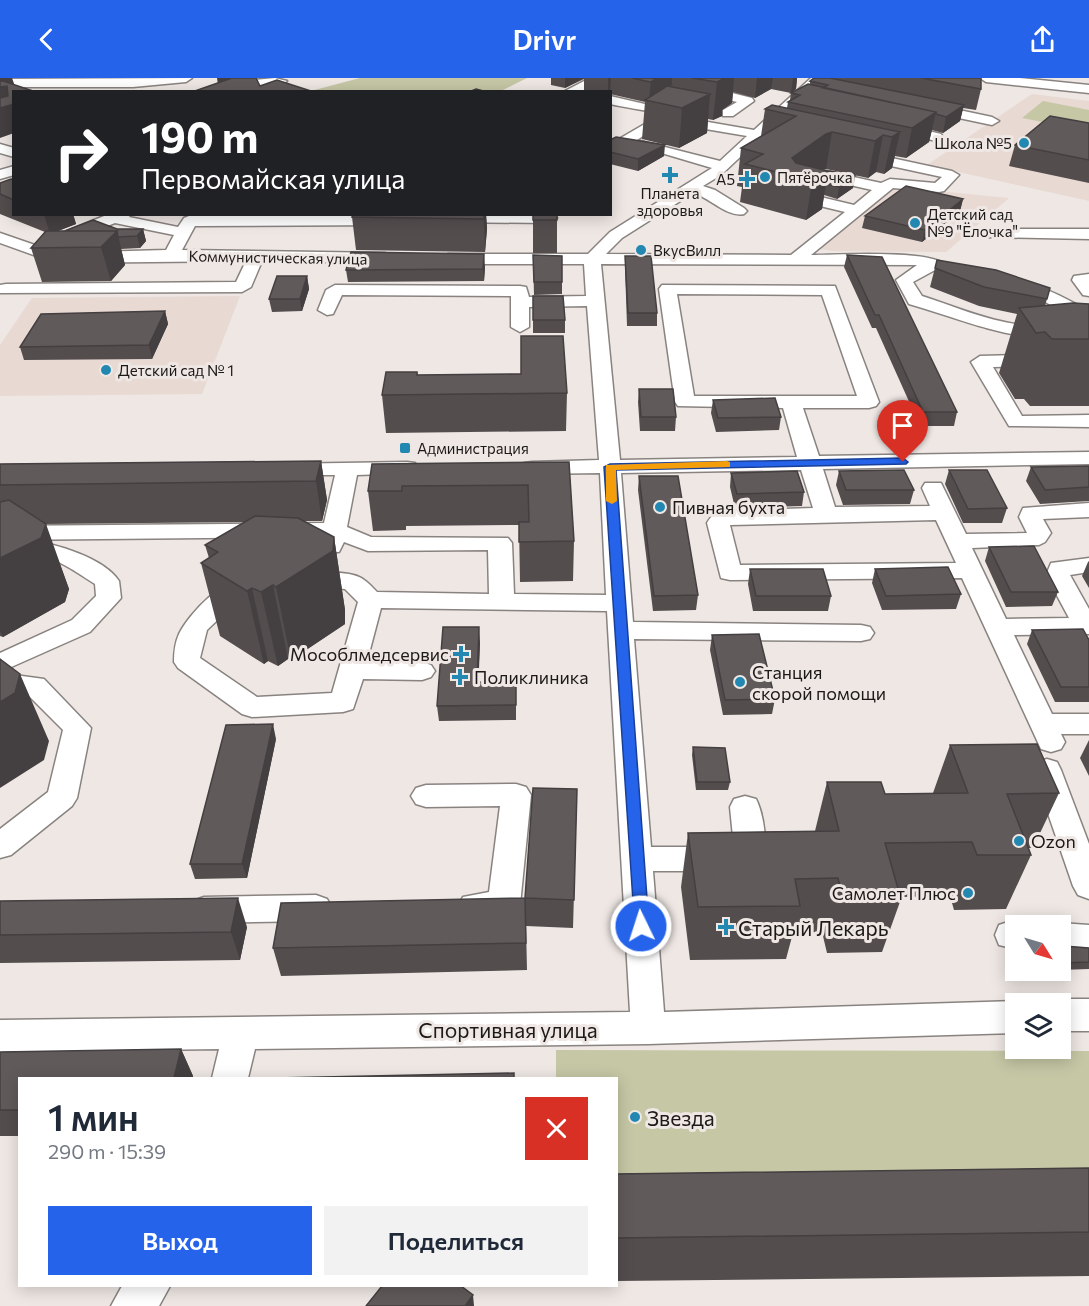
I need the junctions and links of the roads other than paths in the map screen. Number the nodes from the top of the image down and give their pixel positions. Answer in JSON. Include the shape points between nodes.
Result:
{"nodes":[{"id":1,"x":186,"y":78,"type":"edge"},
{"id":2,"x":600,"y":78,"type":"edge"},
{"id":3,"x":986,"y":78,"type":"edge"},
{"id":4,"x":281,"y":79,"type":"edge"},
{"id":5,"x":790,"y":82,"type":"dead end"},
{"id":6,"x":0,"y":83,"type":"edge"},
{"id":7,"x":820,"y":83,"type":"edge"},
{"id":8,"x":685,"y":86,"type":"dead end"},
{"id":9,"x":26,"y":87,"type":"edge"},
{"id":10,"x":213,"y":89,"type":"edge"},
{"id":11,"x":1089,"y":89,"type":"edge"},
{"id":12,"x":573,"y":90,"type":"edge"},
{"id":13,"x":612,"y":100,"type":"edge"},
{"id":14,"x":660,"y":102,"type":"junction"},
{"id":15,"x":688,"y":104,"type":"edge"},
{"id":16,"x":790,"y":104,"type":"junction"},
{"id":17,"x":910,"y":104,"type":"edge"},
{"id":18,"x":807,"y":107,"type":"edge"},
{"id":19,"x":992,"y":121,"type":"dead end"},
{"id":20,"x":882,"y":124,"type":"edge"},
{"id":21,"x":758,"y":125,"type":"junction"},
{"id":22,"x":776,"y":136,"type":"edge"},
{"id":23,"x":936,"y":136,"type":"dead end"},
{"id":24,"x":617,"y":141,"type":"edge"},
{"id":25,"x":846,"y":152,"type":"edge"},
{"id":26,"x":721,"y":166,"type":"junction"},
{"id":27,"x":692,"y":188,"type":"junction"},
{"id":28,"x":883,"y":188,"type":"junction"},
{"id":29,"x":857,"y":210,"type":"junction"},
{"id":30,"x":739,"y":211,"type":"dead end"},
{"id":31,"x":119,"y":216,"type":"edge"},
{"id":32,"x":270,"y":216,"type":"edge"},
{"id":33,"x":306,"y":218,"type":"edge"},
{"id":34,"x":549,"y":218,"type":"edge"},
{"id":35,"x":436,"y":219,"type":"edge"},
{"id":36,"x":283,"y":220,"type":"junction"},
{"id":37,"x":402,"y":220,"type":"edge"},
{"id":38,"x":184,"y":232,"type":"junction"},
{"id":39,"x":990,"y":234,"type":"dead end"},
{"id":40,"x":1089,"y":234,"type":"edge"},
{"id":41,"x":0,"y":238,"type":"edge"},
{"id":42,"x":34,"y":251,"type":"junction"},
{"id":43,"x":740,"y":253,"type":"junction"},
{"id":44,"x":172,"y":255,"type":"junction"},
{"id":45,"x":256,"y":256,"type":"junction"},
{"id":46,"x":397,"y":258,"type":"edge"},
{"id":47,"x":433,"y":259,"type":"edge"},
{"id":48,"x":592,"y":260,"type":"junction"},
{"id":49,"x":795,"y":260,"type":"junction"},
{"id":50,"x":932,"y":265,"type":"junction"},
{"id":51,"x":961,"y":270,"type":"edge"},
{"id":52,"x":1089,"y":279,"type":"edge"},
{"id":53,"x":1001,"y":280,"type":"edge"},
{"id":54,"x":748,"y":289,"type":"junction"},
{"id":55,"x":1089,"y":291,"type":"edge"},
{"id":56,"x":3,"y":294,"type":"edge"},
{"id":57,"x":596,"y":301,"type":"junction"},
{"id":58,"x":520,"y":302,"type":"junction"},
{"id":59,"x":327,"y":310,"type":"dead end"},
{"id":60,"x":1081,"y":325,"type":"edge"},
{"id":61,"x":520,"y":327,"type":"dead end"},
{"id":62,"x":1089,"y":358,"type":"edge"},
{"id":63,"x":791,"y":402,"type":"junction"},
{"id":64,"x":1089,"y":421,"type":"edge"},
{"id":65,"x":1089,"y":458,"type":"edge"},
{"id":66,"x":809,"y":463,"type":"junction"},
{"id":67,"x":610,"y":467,"type":"junction"},
{"id":68,"x":426,"y":468,"type":"edge"},
{"id":69,"x":506,"y":468,"type":"edge"},
{"id":70,"x":264,"y":469,"type":"edge"},
{"id":71,"x":347,"y":469,"type":"junction"},
{"id":72,"x":933,"y":488,"type":"dead end"},
{"id":73,"x":1089,"y":510,"type":"edge"},
{"id":74,"x":945,"y":513,"type":"junction"},
{"id":75,"x":826,"y":514,"type":"junction"},
{"id":76,"x":334,"y":530,"type":"junction"},
{"id":77,"x":0,"y":533,"type":"edge"},
{"id":78,"x":40,"y":541,"type":"junction"},
{"id":79,"x":958,"y":541,"type":"junction"},
{"id":80,"x":0,"y":556,"type":"edge"},
{"id":81,"x":1089,"y":565,"type":"edge"},
{"id":82,"x":971,"y":570,"type":"junction"},
{"id":83,"x":323,"y":580,"type":"junction"},
{"id":84,"x":371,"y":600,"type":"junction"},
{"id":85,"x":502,"y":602,"type":"junction"},
{"id":86,"x":619,"y":603,"type":"junction"},
{"id":87,"x":1088,"y":626,"type":"edge"},
{"id":88,"x":997,"y":627,"type":"junction"},
{"id":89,"x":620,"y":630,"type":"junction"},
{"id":90,"x":861,"y":633,"type":"dead end"},
{"id":91,"x":0,"y":663,"type":"edge"},
{"id":92,"x":352,"y":670,"type":"junction"},
{"id":93,"x":422,"y":671,"type":"dead end"},
{"id":94,"x":0,"y":682,"type":"edge"},
{"id":95,"x":1089,"y":723,"type":"edge"},
{"id":96,"x":1047,"y":745,"type":"junction"},
{"id":97,"x":426,"y":796,"type":"dead end"},
{"id":98,"x":745,"y":807,"type":"dead end"},
{"id":99,"x":0,"y":846,"type":"edge"},
{"id":100,"x":636,"y":859,"type":"junction"},
{"id":101,"x":1089,"y":886,"type":"edge"},
{"id":102,"x":444,"y":906,"type":"edge"},
{"id":103,"x":348,"y":908,"type":"edge"},
{"id":104,"x":180,"y":910,"type":"edge"},
{"id":105,"x":1071,"y":938,"type":"edge"},
{"id":106,"x":1089,"y":939,"type":"edge"},
{"id":107,"x":1089,"y":1015,"type":"edge"},
{"id":108,"x":1071,"y":1016,"type":"edge"},
{"id":109,"x":1005,"y":1017,"type":"edge"},
{"id":110,"x":648,"y":1028,"type":"junction"},
{"id":111,"x":242,"y":1031,"type":"junction"},
{"id":112,"x":0,"y":1036,"type":"edge"},
{"id":113,"x":230,"y":1077,"type":"edge"},
{"id":114,"x":149,"y":1287,"type":"edge"},
{"id":115,"x":132,"y":1306,"type":"edge"}],
"edges":[{"from":1,"to":9,"type":"street"},
{"from":2,"to":12,"type":"street"},
{"from":3,"to":11,"type":"street"},
{"from":4,"to":10,"type":"street"},
{"from":5,"to":7,"type":"street"},
{"from":6,"to":9,"type":"street"},
{"from":7,"to":16,"type":"street"},
{"from":8,"to":21,"type":"street","via":[[748,101],[723,112]]},
{"from":13,"to":14,"type":"street","via":[[650,109]]},
{"from":14,"to":15,"type":"street"},
{"from":14,"to":21,"type":"street"},
{"from":14,"to":24,"type":"street"},
{"from":16,"to":18,"type":"street"},
{"from":16,"to":21,"type":"street"},
{"from":17,"to":19,"type":"street"},
{"from":20,"to":23,"type":"street"},
{"from":21,"to":22,"type":"street"},
{"from":21,"to":26,"type":"street"},
{"from":24,"to":26,"type":"street","via":[[649,145]]},
{"from":25,"to":28,"type":"street","via":[[952,175],[939,188],[890,183]]},
{"from":26,"to":27,"type":"street"},
{"from":27,"to":30,"type":"street","via":[[716,189]]},
{"from":27,"to":48,"type":"street","via":[[616,235]]},
{"from":28,"to":29,"type":"street"},
{"from":28,"to":29,"type":"street","via":[[826,175],[796,196]]},
{"from":29,"to":49,"type":"street","via":[[817,237]]},
{"from":31,"to":38,"type":"street","via":[[151,228]]},
{"from":31,"to":42,"type":"street","via":[[90,223]]},
{"from":32,"to":36,"type":"street"},
{"from":33,"to":36,"type":"street"},
{"from":33,"to":37,"type":"street"},
{"from":34,"to":35,"type":"street"},
{"from":36,"to":38,"type":"street","via":[[189,221]]},
{"from":38,"to":44,"type":"street"},
{"from":39,"to":40,"type":"street"},
{"from":41,"to":42,"type":"street","name":"Коммунистическая улица"},
{"from":42,"to":44,"type":"street","name":"Коммунистическая улица","via":[[56,258]]},
{"from":42,"to":56,"type":"street"},
{"from":43,"to":48,"type":"street"},
{"from":43,"to":49,"type":"street"},
{"from":43,"to":54,"type":"street"},
{"from":44,"to":45,"type":"street","name":"Коммунистическая улица"},
{"from":45,"to":46,"type":"street","name":"Коммунистическая улица"},
{"from":45,"to":56,"type":"street","via":[[242,287]]},
{"from":47,"to":48,"type":"street"},
{"from":48,"to":57,"type":"street"},
{"from":49,"to":50,"type":"street","via":[[919,260]]},
{"from":50,"to":51,"type":"street"},
{"from":50,"to":60,"type":"street","via":[[904,280],[915,300],[1017,328],[1045,332]]},
{"from":52,"to":55,"type":"street","via":[[1080,280]]},
{"from":53,"to":60,"type":"street","via":[[1042,293],[1070,308]]},
{"from":54,"to":63,"type":"street","via":[[829,290],[869,402]]},
{"from":54,"to":63,"type":"street","via":[[668,289],[684,402]]},
{"from":57,"to":58,"type":"street"},
{"from":57,"to":67,"type":"street"},
{"from":58,"to":59,"type":"street","via":[[520,291],[335,290]]},
{"from":58,"to":61,"type":"street"},
{"from":62,"to":64,"type":"street","via":[[980,362],[1016,422]]},
{"from":63,"to":66,"type":"street"},
{"from":65,"to":66,"type":"street"},
{"from":66,"to":67,"type":"street"},
{"from":66,"to":75,"type":"street"},
{"from":67,"to":69,"type":"street"},
{"from":67,"to":86,"type":"street"},
{"from":68,"to":71,"type":"street"},
{"from":70,"to":71,"type":"street"},
{"from":71,"to":76,"type":"street"},
{"from":72,"to":74,"type":"street"},
{"from":73,"to":79,"type":"street","via":[[1031,513],[1038,533],[1031,540]]},
{"from":74,"to":75,"type":"street"},
{"from":74,"to":79,"type":"street"},
{"from":75,"to":82,"type":"street","via":[[722,518],[718,523],[730,573]]},
{"from":76,"to":78,"type":"street"},
{"from":76,"to":83,"type":"street"},
{"from":76,"to":85,"type":"street","via":[[368,544],[500,543]]},
{"from":77,"to":78,"type":"street"},
{"from":78,"to":80,"type":"street"},
{"from":78,"to":91,"type":"street","via":[[107,581],[109,598],[81,626]]},
{"from":79,"to":82,"type":"street"},
{"from":81,"to":87,"type":"street","via":[[1059,568],[1058,575]]},
{"from":82,"to":88,"type":"street"},
{"from":83,"to":84,"type":"street","via":[[351,582]]},
{"from":83,"to":92,"type":"street","via":[[250,577],[197,623],[186,644],[187,662],[252,707],[343,702]]},
{"from":84,"to":85,"type":"street"},
{"from":84,"to":92,"type":"street"},
{"from":85,"to":86,"type":"street"},
{"from":86,"to":89,"type":"street"},
{"from":87,"to":88,"type":"street"},
{"from":88,"to":96,"type":"street"},
{"from":89,"to":90,"type":"street"},
{"from":89,"to":100,"type":"street"},
{"from":92,"to":93,"type":"street"},
{"from":94,"to":99,"type":"street","via":[[34,686],[76,728],[62,798]]},
{"from":95,"to":96,"type":"street"},
{"from":96,"to":101,"type":"street"},
{"from":97,"to":102,"type":"street","via":[[516,795],[504,905]]},
{"from":98,"to":100,"type":"street","via":[[750,856]]},
{"from":100,"to":110,"type":"street"},
{"from":103,"to":104,"type":"street"},
{"from":105,"to":106,"type":"street"},
{"from":107,"to":108,"type":"street"},
{"from":109,"to":110,"type":"street","name":"Спортивная улица"},
{"from":110,"to":111,"type":"street","name":"Спортивная улица"},
{"from":111,"to":112,"type":"street","name":"Спортивная улица"},
{"from":111,"to":113,"type":"street"},
{"from":114,"to":115,"type":"street"}]}
